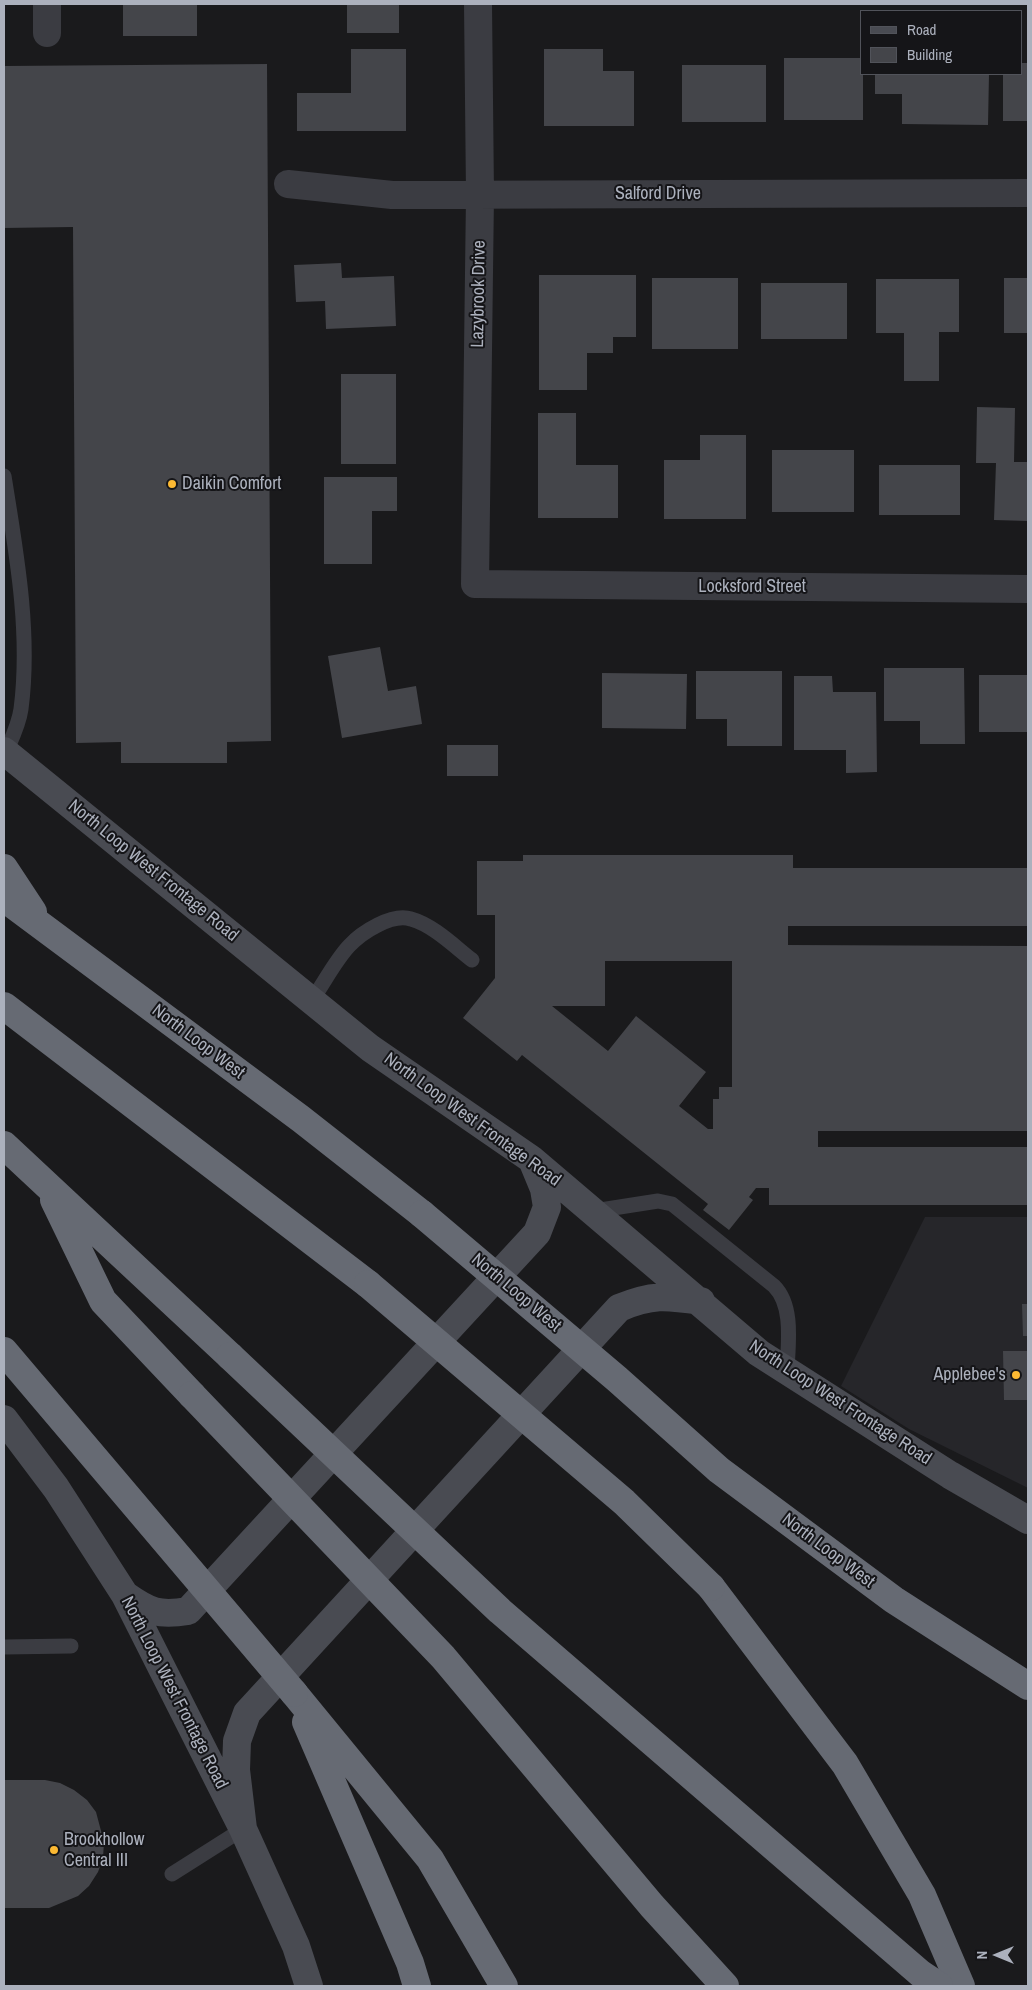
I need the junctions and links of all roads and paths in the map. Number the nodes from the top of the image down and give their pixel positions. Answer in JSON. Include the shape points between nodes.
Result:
{"nodes":[{"id":1,"x":47,"y":4,"type":"edge"},
{"id":2,"x":478,"y":4,"type":"edge"},
{"id":3,"x":47,"y":33,"type":"dead end"},
{"id":4,"x":288,"y":184,"type":"dead end"},
{"id":5,"x":1028,"y":193,"type":"edge"},
{"id":6,"x":480,"y":195,"type":"junction"},
{"id":7,"x":4,"y":476,"type":"edge"},
{"id":8,"x":475,"y":584,"type":"joint"},
{"id":9,"x":1028,"y":589,"type":"edge"},
{"id":10,"x":5,"y":752,"type":"edge"},
{"id":11,"x":4,"y":868,"type":"edge"},
{"id":12,"x":4,"y":898,"type":"edge"},
{"id":13,"x":44,"y":928,"type":"junction"},
{"id":14,"x":472,"y":960,"type":"dead end"},
{"id":15,"x":312,"y":1000,"type":"junction"},
{"id":16,"x":4,"y":1006,"type":"edge"},
{"id":17,"x":4,"y":1145,"type":"edge"},
{"id":18,"x":531,"y":1159,"type":"junction"},
{"id":19,"x":47,"y":1185,"type":"junction"},
{"id":20,"x":594,"y":1211,"type":"junction"},
{"id":21,"x":701,"y":1301,"type":"junction"},
{"id":22,"x":4,"y":1351,"type":"edge"},
{"id":23,"x":787,"y":1371,"type":"junction"},
{"id":24,"x":4,"y":1419,"type":"edge"},
{"id":25,"x":1028,"y":1520,"type":"edge"},
{"id":26,"x":125,"y":1595,"type":"junction"},
{"id":27,"x":71,"y":1646,"type":"dead end"},
{"id":28,"x":4,"y":1647,"type":"edge"},
{"id":29,"x":1028,"y":1686,"type":"edge"},
{"id":30,"x":294,"y":1693,"type":"junction"},
{"id":31,"x":243,"y":1829,"type":"junction"},
{"id":32,"x":172,"y":1874,"type":"dead end"},
{"id":33,"x":309,"y":1986,"type":"edge"},
{"id":34,"x":417,"y":1986,"type":"edge"},
{"id":35,"x":504,"y":1986,"type":"edge"},
{"id":36,"x":725,"y":1986,"type":"edge"},
{"id":37,"x":939,"y":1986,"type":"edge"},
{"id":38,"x":961,"y":1986,"type":"edge"}],
"edges":[{"from":1,"to":3,"type":"street"},
{"from":2,"to":6,"type":"street","name":"Lazybrook Drive"},
{"from":4,"to":6,"type":"street","name":"Salford Drive","via":[[392,195]]},
{"from":5,"to":6,"type":"street","name":"Salford Drive"},
{"from":6,"to":8,"type":"street","name":"Lazybrook Drive"},
{"from":7,"to":10,"type":"lane","via":[[20,574],[23,671],[21,710]]},
{"from":8,"to":9,"type":"street","name":"Locksford Street"},
{"from":10,"to":15,"type":"main road","name":"North Loop West Frontage Road"},
{"from":11,"to":13,"type":"highway"},
{"from":12,"to":13,"type":"highway","name":"North Loop West"},
{"from":13,"to":29,"type":"highway","name":"North Loop West","bridge":true,"via":[[301,1119],[422,1214],[719,1470],[894,1600]]},
{"from":14,"to":15,"type":"lane","via":[[422,923],[409,918],[394,919],[369,931],[349,946]]},
{"from":15,"to":18,"type":"main road","name":"North Loop West Frontage Road","via":[[370,1048]]},
{"from":16,"to":38,"type":"highway","bridge":true,"via":[[368,1284],[624,1502],[711,1587],[845,1764],[922,1895]]},
{"from":17,"to":19,"type":"highway"},
{"from":18,"to":20,"type":"main road","name":"North Loop West Frontage Road"},
{"from":18,"to":26,"type":"main road","via":[[544,1190],[547,1207],[537,1233],[188,1611],[166,1615],[144,1609]]},
{"from":19,"to":36,"type":"highway","bridge":true,"via":[[103,1301],[443,1657],[652,1906]]},
{"from":19,"to":37,"type":"highway","bridge":true,"via":[[500,1611],[921,1974]]},
{"from":20,"to":21,"type":"main road","name":"North Loop West Frontage Road"},
{"from":20,"to":23,"type":"lane","via":[[658,1201],[672,1204],[774,1286],[782,1294],[786,1308]]},
{"from":21,"to":23,"type":"main road","name":"North Loop West Frontage Road","via":[[759,1353]]},
{"from":21,"to":31,"type":"main road","via":[[662,1296],[640,1299],[619,1308],[247,1713],[237,1741],[236,1770]]},
{"from":22,"to":30,"type":"highway","bridge":true},
{"from":23,"to":25,"type":"main road","name":"North Loop West Frontage Road","via":[[950,1475]]},
{"from":24,"to":26,"type":"main road","name":"North Loop West Frontage Road","via":[[56,1488]]},
{"from":26,"to":31,"type":"main road","name":"North Loop West Frontage Road"},
{"from":27,"to":28,"type":"lane"},
{"from":30,"to":34,"type":"highway"},
{"from":30,"to":35,"type":"highway","via":[[430,1859]]},
{"from":31,"to":32,"type":"lane"},
{"from":31,"to":33,"type":"main road","name":"North Loop West Frontage Road","via":[[296,1946]]}]}
